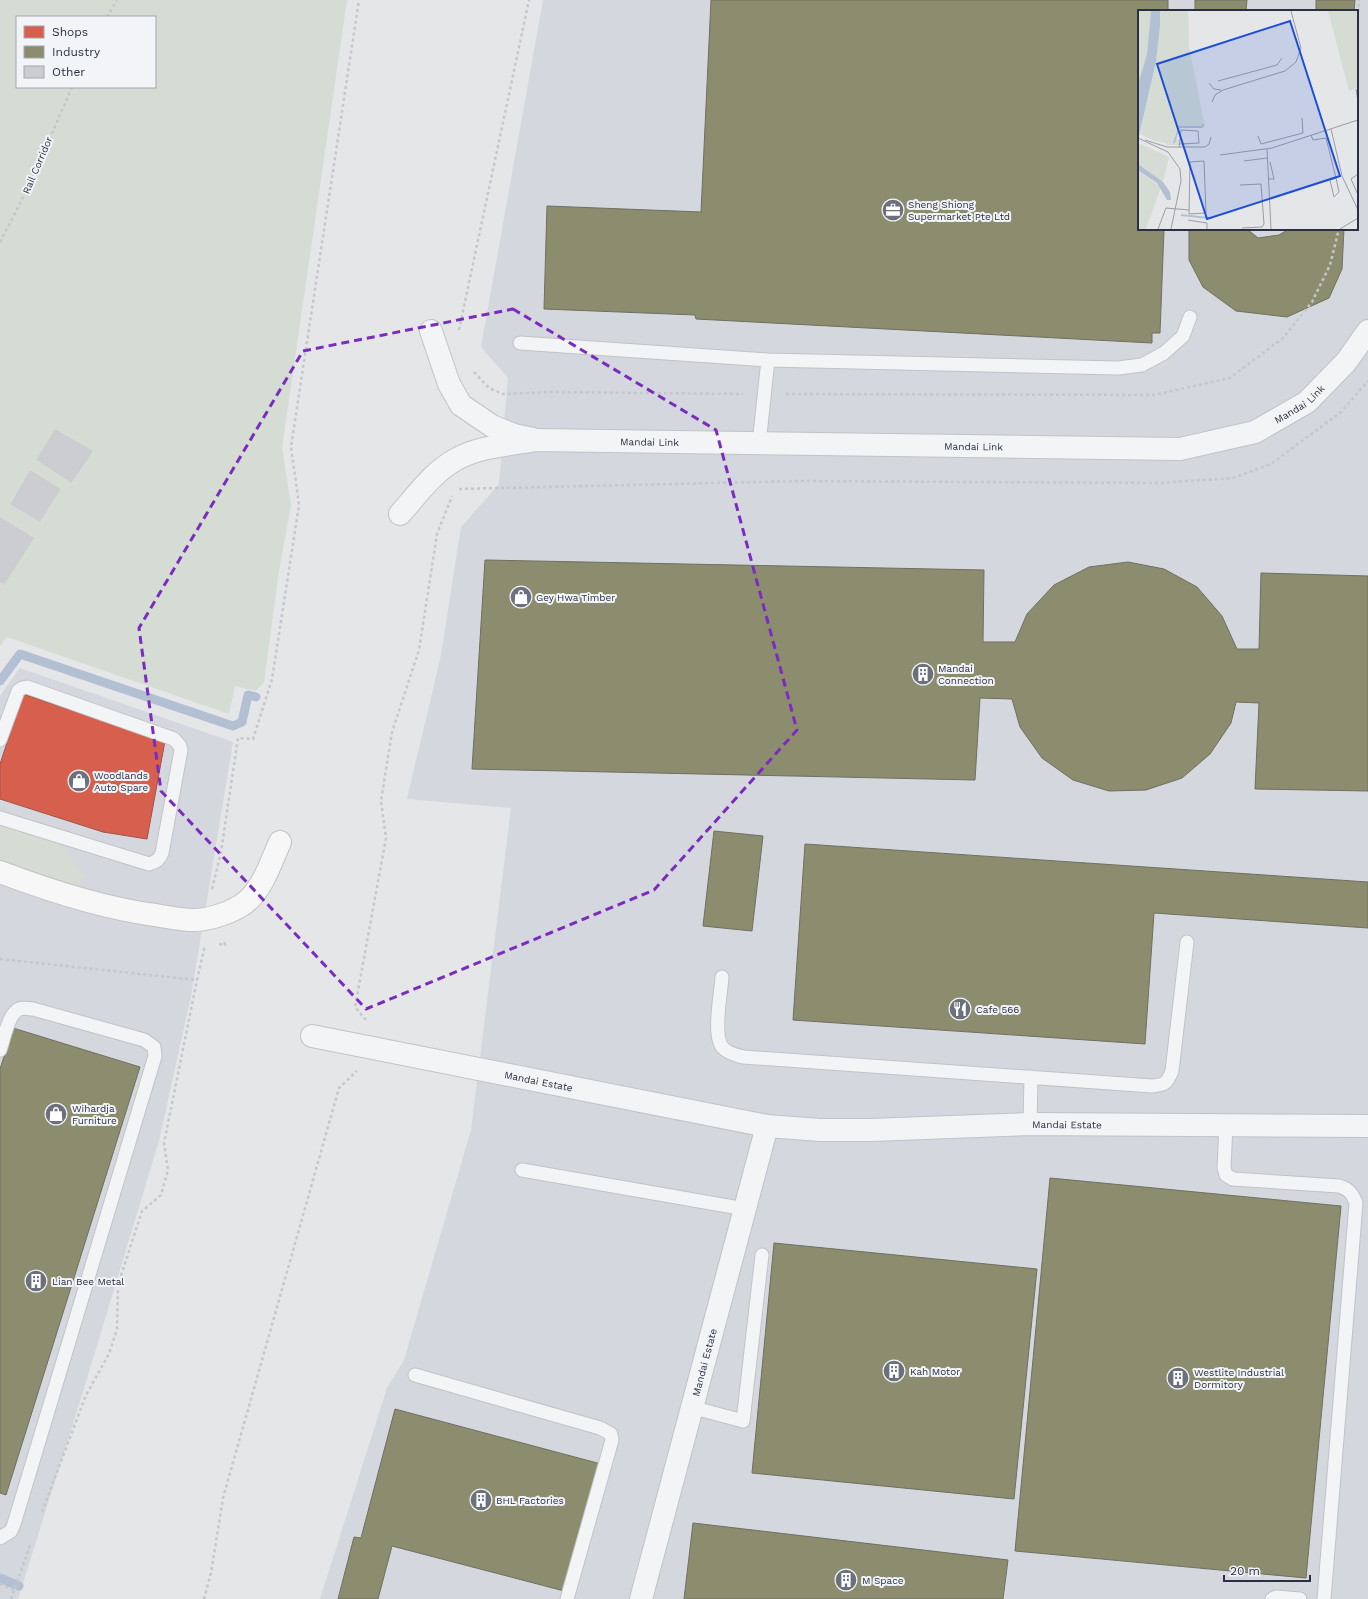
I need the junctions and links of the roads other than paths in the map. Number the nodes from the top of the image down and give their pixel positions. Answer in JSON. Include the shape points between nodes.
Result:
{"nodes":[{"id":1,"x":1190,"y":317,"type":"dead end"},
{"id":2,"x":431,"y":331,"type":"dead end"},
{"id":3,"x":1368,"y":331,"type":"edge"},
{"id":4,"x":520,"y":343,"type":"dead end"},
{"id":5,"x":768,"y":360,"type":"junction"},
{"id":6,"x":536,"y":440,"type":"junction"},
{"id":7,"x":759,"y":444,"type":"junction"},
{"id":8,"x":400,"y":514,"type":"dead end"},
{"id":9,"x":0,"y":740,"type":"edge"},
{"id":10,"x":0,"y":818,"type":"edge"},
{"id":11,"x":280,"y":842,"type":"dead end"},
{"id":12,"x":0,"y":872,"type":"edge"},
{"id":13,"x":1188,"y":942,"type":"dead end"},
{"id":14,"x":722,"y":977,"type":"dead end"},
{"id":15,"x":312,"y":1036,"type":"dead end"},
{"id":16,"x":0,"y":1050,"type":"edge"},
{"id":17,"x":1032,"y":1077,"type":"junction"},
{"id":18,"x":1030,"y":1124,"type":"junction"},
{"id":19,"x":1226,"y":1125,"type":"junction"},
{"id":20,"x":766,"y":1126,"type":"junction"},
{"id":21,"x":1368,"y":1126,"type":"edge"},
{"id":22,"x":522,"y":1170,"type":"dead end"},
{"id":23,"x":746,"y":1209,"type":"junction"},
{"id":24,"x":762,"y":1255,"type":"dead end"},
{"id":25,"x":415,"y":1375,"type":"dead end"},
{"id":26,"x":691,"y":1407,"type":"junction"},
{"id":27,"x":0,"y":1538,"type":"edge"},
{"id":28,"x":567,"y":1599,"type":"edge"},
{"id":29,"x":641,"y":1599,"type":"edge"},
{"id":30,"x":1272,"y":1599,"type":"edge"},
{"id":31,"x":1300,"y":1599,"type":"edge"},
{"id":32,"x":1324,"y":1599,"type":"edge"}],
"edges":[{"from":1,"to":5,"type":"lane","via":[[1183,336],[1164,353],[1142,365],[1118,368]]},
{"from":2,"to":6,"type":"street","name":"Mandai Link","via":[[449,384],[461,405],[492,426]]},
{"from":3,"to":7,"type":"street","name":"Mandai Link","via":[[1346,362],[1307,402],[1255,432],[1180,449]]},
{"from":4,"to":5,"type":"lane"},
{"from":5,"to":7,"type":"lane"},
{"from":6,"to":7,"type":"street","name":"Mandai Link"},
{"from":6,"to":8,"type":"street","name":"Mandai Link","via":[[470,453],[454,460],[433,477]]},
{"from":9,"to":10,"type":"lane","via":[[18,691],[27,687],[174,739],[181,750],[162,853],[155,862],[149,864]]},
{"from":11,"to":12,"type":"main road","via":[[254,895],[245,903],[218,916],[195,920],[122,911],[42,888]]},
{"from":13,"to":17,"type":"lane","via":[[1172,1071],[1163,1085]]},
{"from":14,"to":17,"type":"lane","via":[[719,1042],[731,1054],[743,1057]]},
{"from":15,"to":20,"type":"street","name":"Mandai Estate"},
{"from":16,"to":27,"type":"lane","via":[[10,1019],[23,1008],[144,1040],[154,1047],[155,1056],[14,1524],[11,1531]]},
{"from":17,"to":18,"type":"lane"},
{"from":18,"to":19,"type":"street","name":"Mandai Estate"},
{"from":18,"to":20,"type":"street","name":"Mandai Estate","via":[[864,1130]]},
{"from":19,"to":21,"type":"street","name":"Mandai Estate"},
{"from":19,"to":32,"type":"lane","via":[[1226,1175],[1234,1179],[1339,1186],[1353,1194],[1356,1203]]},
{"from":20,"to":23,"type":"street","name":"Mandai Estate"},
{"from":22,"to":23,"type":"lane"},
{"from":23,"to":26,"type":"street","name":"Mandai Estate"},
{"from":24,"to":26,"type":"lane","via":[[743,1421]]},
{"from":25,"to":28,"type":"lane","via":[[600,1428],[611,1434],[612,1440]]},
{"from":26,"to":29,"type":"street","name":"Mandai Estate"},
{"from":30,"to":31,"type":"lane"}]}
